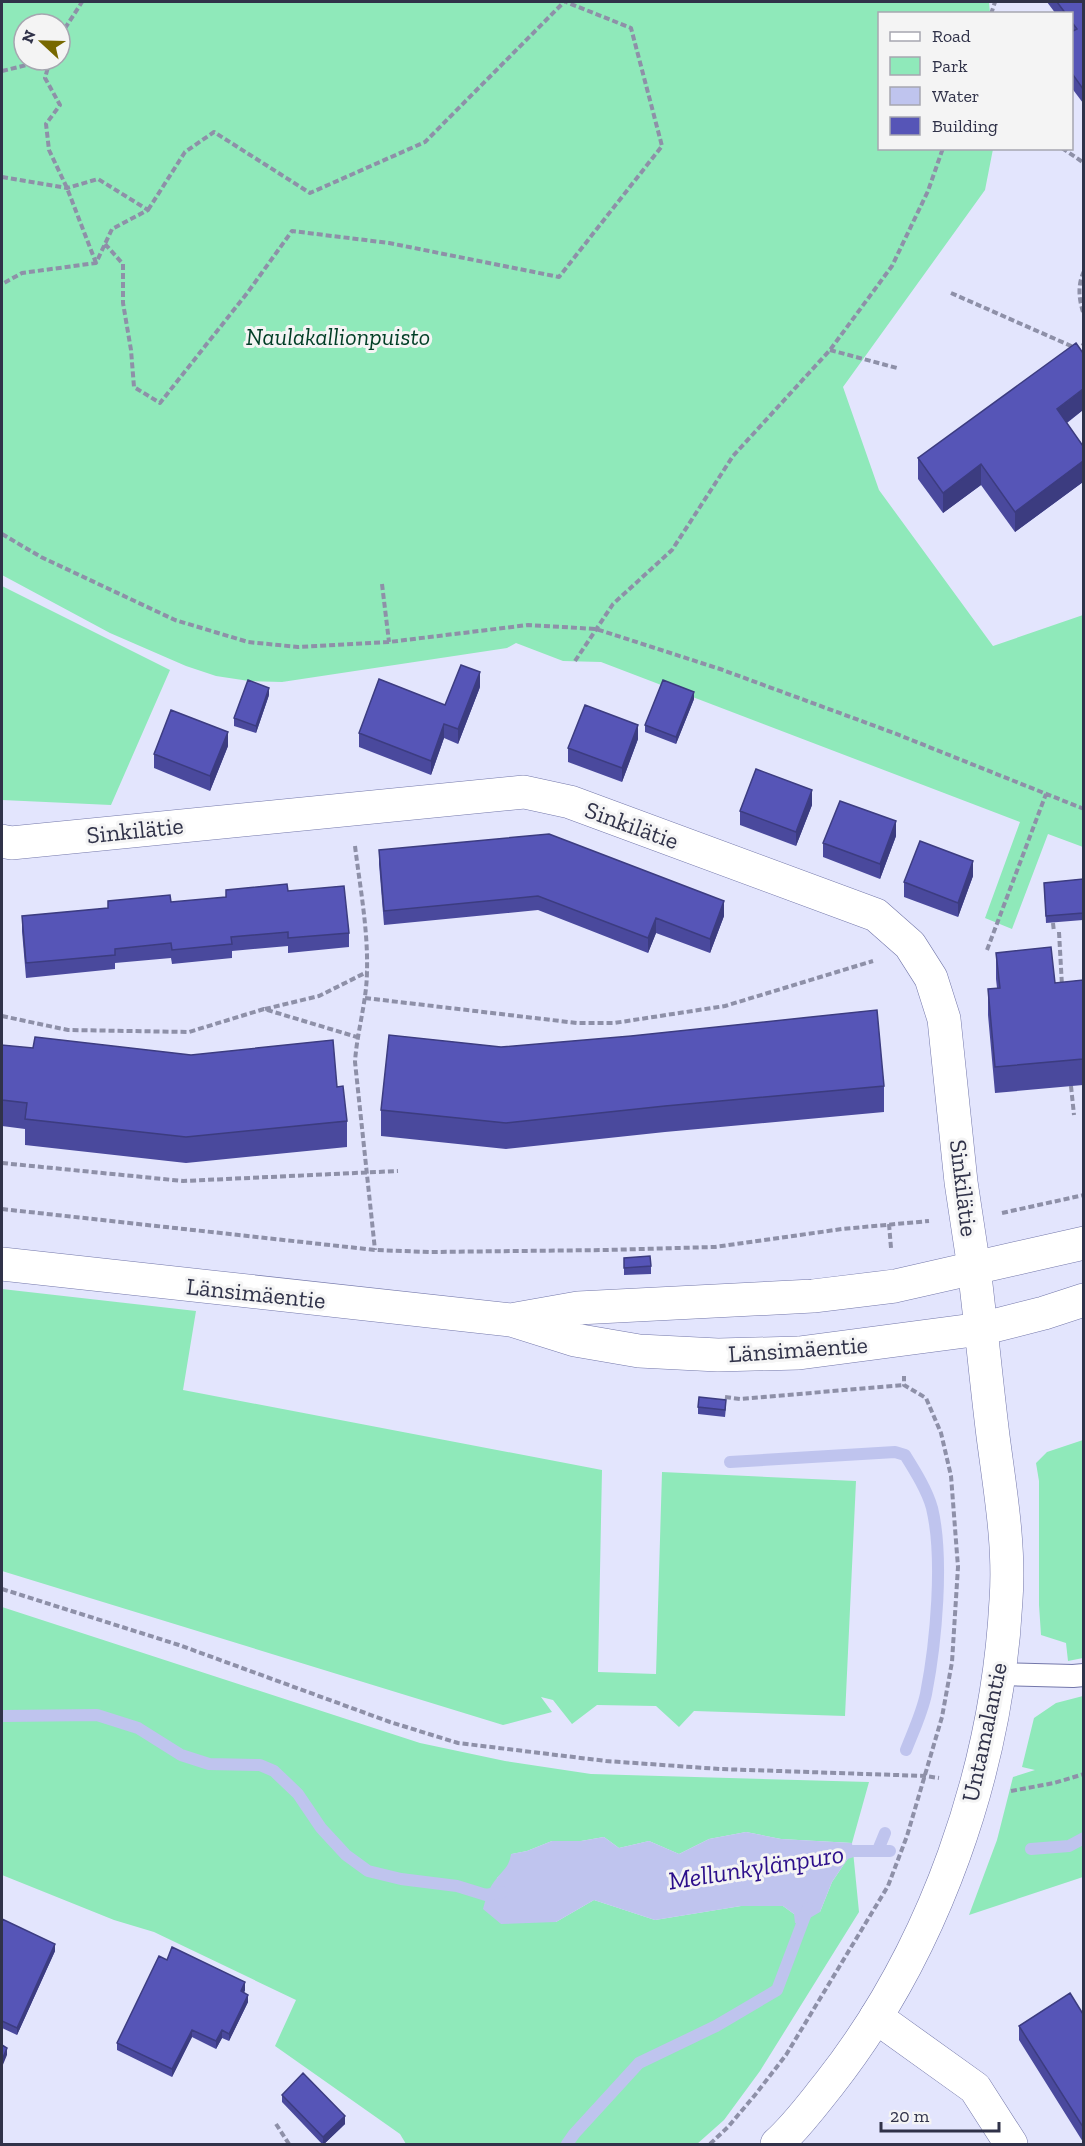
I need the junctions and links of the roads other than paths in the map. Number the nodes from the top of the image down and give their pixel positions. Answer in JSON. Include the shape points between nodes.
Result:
{"nodes":[{"id":1,"x":2,"y":841,"type":"edge"},
{"id":2,"x":1083,"y":1243,"type":"edge"},
{"id":3,"x":2,"y":1264,"type":"edge"},
{"id":4,"x":974,"y":1268,"type":"junction"},
{"id":5,"x":1083,"y":1300,"type":"edge"},
{"id":6,"x":511,"y":1320,"type":"junction"},
{"id":7,"x":981,"y":1329,"type":"junction"},
{"id":8,"x":999,"y":1674,"type":"junction"},
{"id":9,"x":1083,"y":1675,"type":"edge"},
{"id":10,"x":876,"y":2017,"type":"junction"},
{"id":11,"x":777,"y":2145,"type":"edge"},
{"id":12,"x":1011,"y":2145,"type":"edge"}],
"edges":[{"from":1,"to":4,"type":"street","name":"Sinkilätie","via":[[524,792],[570,802],[876,915],[910,945],[931,978],[944,1019]]},
{"from":2,"to":4,"type":"street","name":"Länsimäentie"},
{"from":3,"to":6,"type":"street","name":"Länsimäentie"},
{"from":4,"to":6,"type":"street","name":"Länsimäentie","via":[[895,1286],[813,1296],[578,1308]]},
{"from":4,"to":7,"type":"street","name":"Untamalantie"},
{"from":5,"to":7,"type":"street","name":"Länsimäentie"},
{"from":6,"to":7,"type":"street","name":"Länsimäentie","via":[[575,1340],[639,1351],[718,1354],[799,1353]]},
{"from":7,"to":8,"type":"street","name":"Untamalantie","via":[[1005,1529],[1006,1599]]},
{"from":8,"to":9,"type":"lane"},
{"from":8,"to":10,"type":"street","name":"Untamalantie","via":[[976,1786],[953,1860],[900,1976]]},
{"from":10,"to":11,"type":"street","name":"Untamalantie","via":[[839,2072]]},
{"from":10,"to":12,"type":"street","via":[[975,2088]]}]}
